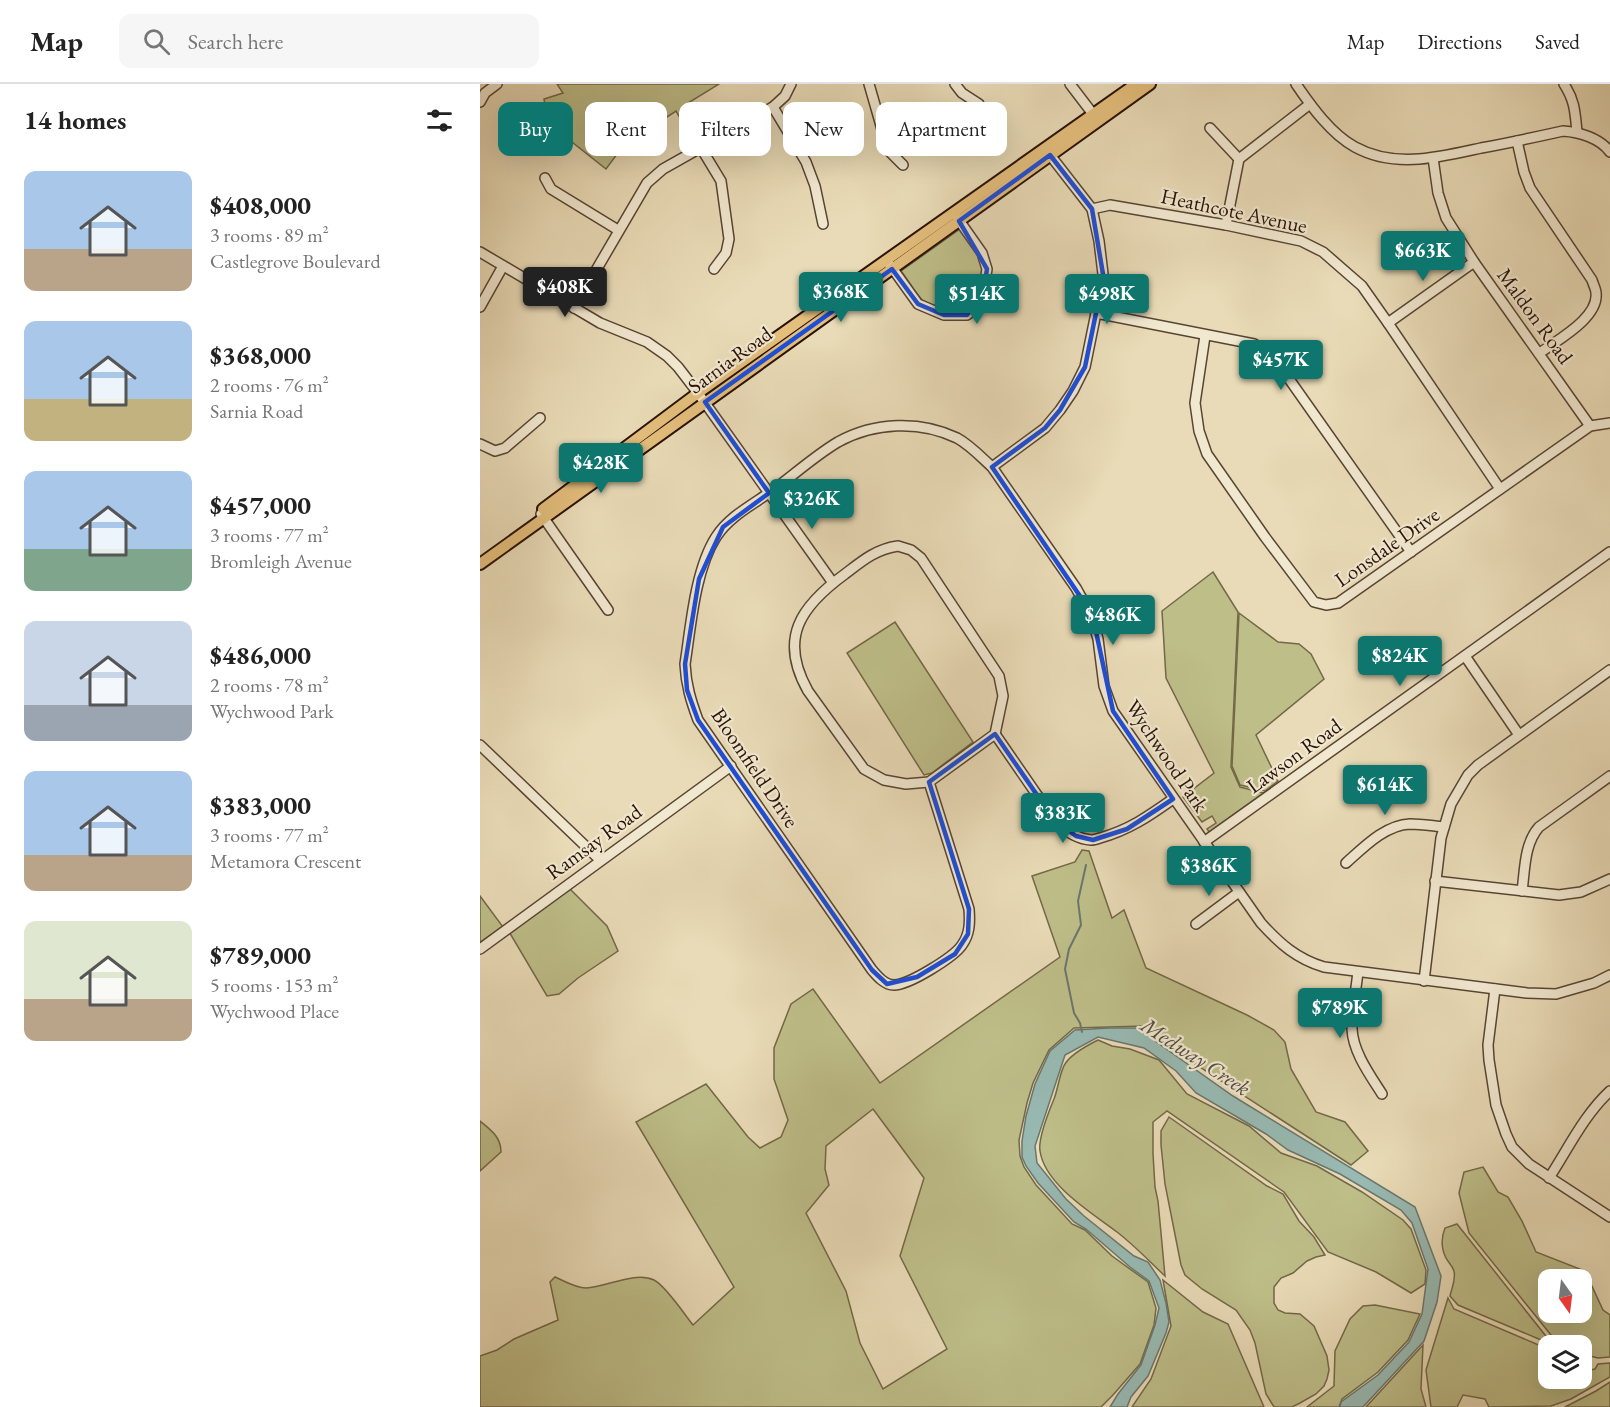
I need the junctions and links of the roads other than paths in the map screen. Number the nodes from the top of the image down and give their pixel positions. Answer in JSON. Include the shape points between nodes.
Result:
{"nodes":[{"id":1,"x":497,"y":84,"type":"edge"},
{"id":2,"x":791,"y":84,"type":"edge"},
{"id":3,"x":868,"y":84,"type":"edge"},
{"id":4,"x":956,"y":84,"type":"edge"},
{"id":5,"x":1070,"y":84,"type":"edge"},
{"id":6,"x":1137,"y":84,"type":"edge"},
{"id":7,"x":1150,"y":84,"type":"edge"},
{"id":8,"x":1296,"y":84,"type":"edge"},
{"id":9,"x":1564,"y":84,"type":"edge"},
{"id":10,"x":480,"y":102,"type":"edge"},
{"id":11,"x":976,"y":102,"type":"edge"},
{"id":12,"x":1310,"y":105,"type":"junction"},
{"id":13,"x":773,"y":107,"type":"joint"},
{"id":14,"x":1096,"y":117,"type":"junction"},
{"id":15,"x":1210,"y":128,"type":"dead end"},
{"id":16,"x":1577,"y":132,"type":"junction"},
{"id":17,"x":1517,"y":141,"type":"junction"},
{"id":18,"x":1610,"y":152,"type":"edge"},
{"id":19,"x":1050,"y":155,"type":"junction"},
{"id":20,"x":687,"y":156,"type":"edge"},
{"id":21,"x":706,"y":156,"type":"edge"},
{"id":22,"x":1433,"y":158,"type":"junction"},
{"id":23,"x":1239,"y":159,"type":"junction"},
{"id":24,"x":903,"y":165,"type":"dead end"},
{"id":25,"x":545,"y":178,"type":"dead end"},
{"id":26,"x":1092,"y":209,"type":"junction"},
{"id":27,"x":956,"y":217,"type":"junction"},
{"id":28,"x":823,"y":224,"type":"dead end"},
{"id":29,"x":1226,"y":225,"type":"junction"},
{"id":30,"x":618,"y":230,"type":"junction"},
{"id":31,"x":480,"y":252,"type":"edge"},
{"id":32,"x":1474,"y":262,"type":"junction"},
{"id":33,"x":890,"y":265,"type":"junction"},
{"id":34,"x":503,"y":266,"type":"junction"},
{"id":35,"x":714,"y":269,"type":"dead end"},
{"id":36,"x":480,"y":308,"type":"edge"},
{"id":37,"x":574,"y":308,"type":"junction"},
{"id":38,"x":1096,"y":313,"type":"junction"},
{"id":39,"x":1388,"y":323,"type":"junction"},
{"id":40,"x":1205,"y":336,"type":"junction"},
{"id":41,"x":1540,"y":353,"type":"junction"},
{"id":42,"x":698,"y":393,"type":"junction"},
{"id":43,"x":705,"y":402,"type":"junction"},
{"id":44,"x":540,"y":418,"type":"dead end"},
{"id":45,"x":1610,"y":423,"type":"edge"},
{"id":46,"x":1590,"y":426,"type":"junction"},
{"id":47,"x":480,"y":444,"type":"edge"},
{"id":48,"x":992,"y":467,"type":"junction"},
{"id":49,"x":1500,"y":489,"type":"junction"},
{"id":50,"x":769,"y":493,"type":"junction"},
{"id":51,"x":542,"y":515,"type":"junction"},
{"id":52,"x":1411,"y":552,"type":"junction"},
{"id":53,"x":1610,"y":552,"type":"edge"},
{"id":54,"x":480,"y":555,"type":"edge"},
{"id":55,"x":480,"y":564,"type":"edge"},
{"id":56,"x":833,"y":582,"type":"junction"},
{"id":57,"x":608,"y":610,"type":"dead end"},
{"id":58,"x":1465,"y":657,"type":"junction"},
{"id":59,"x":1610,"y":670,"type":"edge"},
{"id":60,"x":994,"y":734,"type":"junction"},
{"id":61,"x":1519,"y":735,"type":"junction"},
{"id":62,"x":480,"y":745,"type":"edge"},
{"id":63,"x":731,"y":766,"type":"junction"},
{"id":64,"x":1610,"y":776,"type":"edge"},
{"id":65,"x":929,"y":782,"type":"junction"},
{"id":66,"x":1173,"y":799,"type":"junction"},
{"id":67,"x":1444,"y":827,"type":"junction"},
{"id":68,"x":1204,"y":842,"type":"junction"},
{"id":69,"x":600,"y":860,"type":"junction"},
{"id":70,"x":1346,"y":863,"type":"dead end"},
{"id":71,"x":1610,"y":879,"type":"edge"},
{"id":72,"x":1435,"y":881,"type":"junction"},
{"id":73,"x":1522,"y":891,"type":"junction"},
{"id":74,"x":1239,"y":892,"type":"junction"},
{"id":75,"x":1196,"y":924,"type":"dead end"},
{"id":76,"x":480,"y":949,"type":"edge"},
{"id":77,"x":1358,"y":972,"type":"junction"},
{"id":78,"x":1610,"y":975,"type":"edge"},
{"id":79,"x":1424,"y":981,"type":"junction"},
{"id":80,"x":1495,"y":989,"type":"junction"},
{"id":81,"x":1610,"y":1091,"type":"edge"},
{"id":82,"x":1382,"y":1094,"type":"dead end"},
{"id":83,"x":1549,"y":1178,"type":"junction"},
{"id":84,"x":1610,"y":1217,"type":"edge"}],
"edges":[{"from":1,"to":10,"type":"street"},
{"from":2,"to":13,"type":"street"},
{"from":3,"to":24,"type":"street","via":[[888,150]]},
{"from":4,"to":11,"type":"street"},
{"from":5,"to":14,"type":"street"},
{"from":6,"to":14,"type":"main road","name":"Sarnia Road"},
{"from":7,"to":14,"type":"main road","name":"Sarnia Road"},
{"from":8,"to":12,"type":"street"},
{"from":9,"to":16,"type":"street","via":[[1572,96]]},
{"from":12,"to":22,"type":"street","via":[[1334,132],[1356,147],[1403,160]]},
{"from":12,"to":23,"type":"street"},
{"from":13,"to":28,"type":"street","via":[[806,162]]},
{"from":14,"to":19,"type":"main road","name":"Sarnia Road"},
{"from":14,"to":27,"type":"main road","name":"Sarnia Road"},
{"from":15,"to":23,"type":"street"},
{"from":16,"to":17,"type":"street","via":[[1563,131]]},
{"from":16,"to":18,"type":"street","via":[[1605,145]]},
{"from":17,"to":22,"type":"street"},
{"from":17,"to":41,"type":"street","via":[[1530,188],[1592,280],[1596,294],[1594,309],[1585,320]]},
{"from":19,"to":26,"type":"street"},
{"from":19,"to":27,"type":"main road","name":"Sarnia Road"},
{"from":20,"to":30,"type":"street","via":[[647,183]]},
{"from":21,"to":35,"type":"street","via":[[721,181],[729,239],[726,253]]},
{"from":22,"to":32,"type":"street","name":"Maldon Road","via":[[1446,218]]},
{"from":23,"to":29,"type":"street"},
{"from":25,"to":30,"type":"street","via":[[551,189]]},
{"from":26,"to":29,"type":"street","name":"Heathcote Avenue","via":[[1110,205]]},
{"from":26,"to":38,"type":"street","via":[[1103,274]]},
{"from":27,"to":33,"type":"main road","name":"Sarnia Road"},
{"from":27,"to":33,"type":"street","via":[[982,253],[987,269],[984,294],[967,315],[944,315],[918,304]]},
{"from":29,"to":39,"type":"street","name":"Heathcote Avenue","via":[[1301,241],[1323,252],[1362,286]]},
{"from":30,"to":37,"type":"street"},
{"from":31,"to":34,"type":"street"},
{"from":32,"to":39,"type":"street"},
{"from":32,"to":41,"type":"street","name":"Maldon Road"},
{"from":33,"to":42,"type":"main road","name":"Sarnia Road"},
{"from":33,"to":43,"type":"main road","name":"Sarnia Road"},
{"from":34,"to":36,"type":"street"},
{"from":34,"to":37,"type":"street"},
{"from":37,"to":42,"type":"street","via":[[647,342],[667,356]]},
{"from":38,"to":40,"type":"street"},
{"from":38,"to":48,"type":"street","via":[[1084,367],[1073,391],[1045,428]]},
{"from":39,"to":49,"type":"street","name":"Heathcote Avenue"},
{"from":40,"to":52,"type":"street","via":[[1254,344],[1275,359]]},
{"from":40,"to":52,"type":"street","name":"Lonsdale Drive","via":[[1196,404],[1207,454],[1314,602],[1326,606],[1338,603]]},
{"from":41,"to":46,"type":"street","name":"Maldon Road"},
{"from":42,"to":43,"type":"street"},
{"from":42,"to":51,"type":"main road","name":"Sarnia Road"},
{"from":43,"to":50,"type":"street"},
{"from":43,"to":51,"type":"main road","name":"Sarnia Road"},
{"from":44,"to":47,"type":"street","via":[[505,448],[495,451]]},
{"from":45,"to":46,"type":"street","name":"Lonsdale Drive"},
{"from":46,"to":49,"type":"street","name":"Lonsdale Drive"},
{"from":48,"to":50,"type":"street","name":"Bloomfield Drive","via":[[959,439],[935,429],[886,427],[862,431],[839,442]]},
{"from":48,"to":66,"type":"street","name":"Wychwood Park","via":[[1084,602],[1095,627],[1104,686],[1113,711]]},
{"from":49,"to":52,"type":"street","name":"Lonsdale Drive"},
{"from":50,"to":56,"type":"street"},
{"from":50,"to":63,"type":"street","name":"Bloomfield Drive","via":[[723,527],[707,553],[685,664],[687,690],[698,720]]},
{"from":51,"to":54,"type":"main road","name":"Sarnia Road"},
{"from":51,"to":55,"type":"main road","name":"Sarnia Road"},
{"from":51,"to":57,"type":"street"},
{"from":53,"to":58,"type":"street","name":"Lawson Road"},
{"from":56,"to":60,"type":"street","via":[[886,548],[898,546],[921,558],[999,676],[1003,696]]},
{"from":56,"to":65,"type":"street","via":[[807,608],[795,636],[795,660],[803,682],[864,769],[884,780],[906,784]]},
{"from":58,"to":61,"type":"street"},
{"from":58,"to":68,"type":"street","name":"Lawson Road"},
{"from":59,"to":61,"type":"street"},
{"from":60,"to":65,"type":"street"},
{"from":60,"to":66,"type":"street","via":[[1055,820],[1076,836],[1093,840],[1118,832],[1144,820]]},
{"from":61,"to":67,"type":"street","via":[[1468,776],[1450,804]]},
{"from":62,"to":69,"type":"street"},
{"from":63,"to":65,"type":"street","name":"Bloomfield Drive","via":[[872,970],[887,984],[895,985],[904,984],[955,954],[970,922]]},
{"from":63,"to":69,"type":"street","name":"Ramsay Road"},
{"from":64,"to":73,"type":"street","via":[[1534,833]]},
{"from":66,"to":68,"type":"street","name":"Wychwood Park"},
{"from":67,"to":70,"type":"street","via":[[1412,824],[1390,829]]},
{"from":67,"to":72,"type":"street"},
{"from":68,"to":74,"type":"street","name":"Wychwood Park"},
{"from":69,"to":76,"type":"street","name":"Ramsay Road"},
{"from":71,"to":73,"type":"street","via":[[1581,892],[1559,895]]},
{"from":72,"to":73,"type":"street"},
{"from":72,"to":79,"type":"street"},
{"from":74,"to":75,"type":"street"},
{"from":74,"to":77,"type":"street","name":"Wychwood Park","via":[[1261,923],[1290,952],[1312,963]]},
{"from":77,"to":79,"type":"street","name":"Wychwood Park"},
{"from":77,"to":82,"type":"street","via":[[1352,1030],[1361,1059]]},
{"from":78,"to":80,"type":"street","name":"Wychwood Park","via":[[1556,994]]},
{"from":79,"to":80,"type":"street","name":"Wychwood Park"},
{"from":80,"to":83,"type":"street","via":[[1488,1046],[1500,1121],[1519,1155]]},
{"from":81,"to":83,"type":"street","via":[[1585,1121]]},
{"from":83,"to":84,"type":"street"}]}
